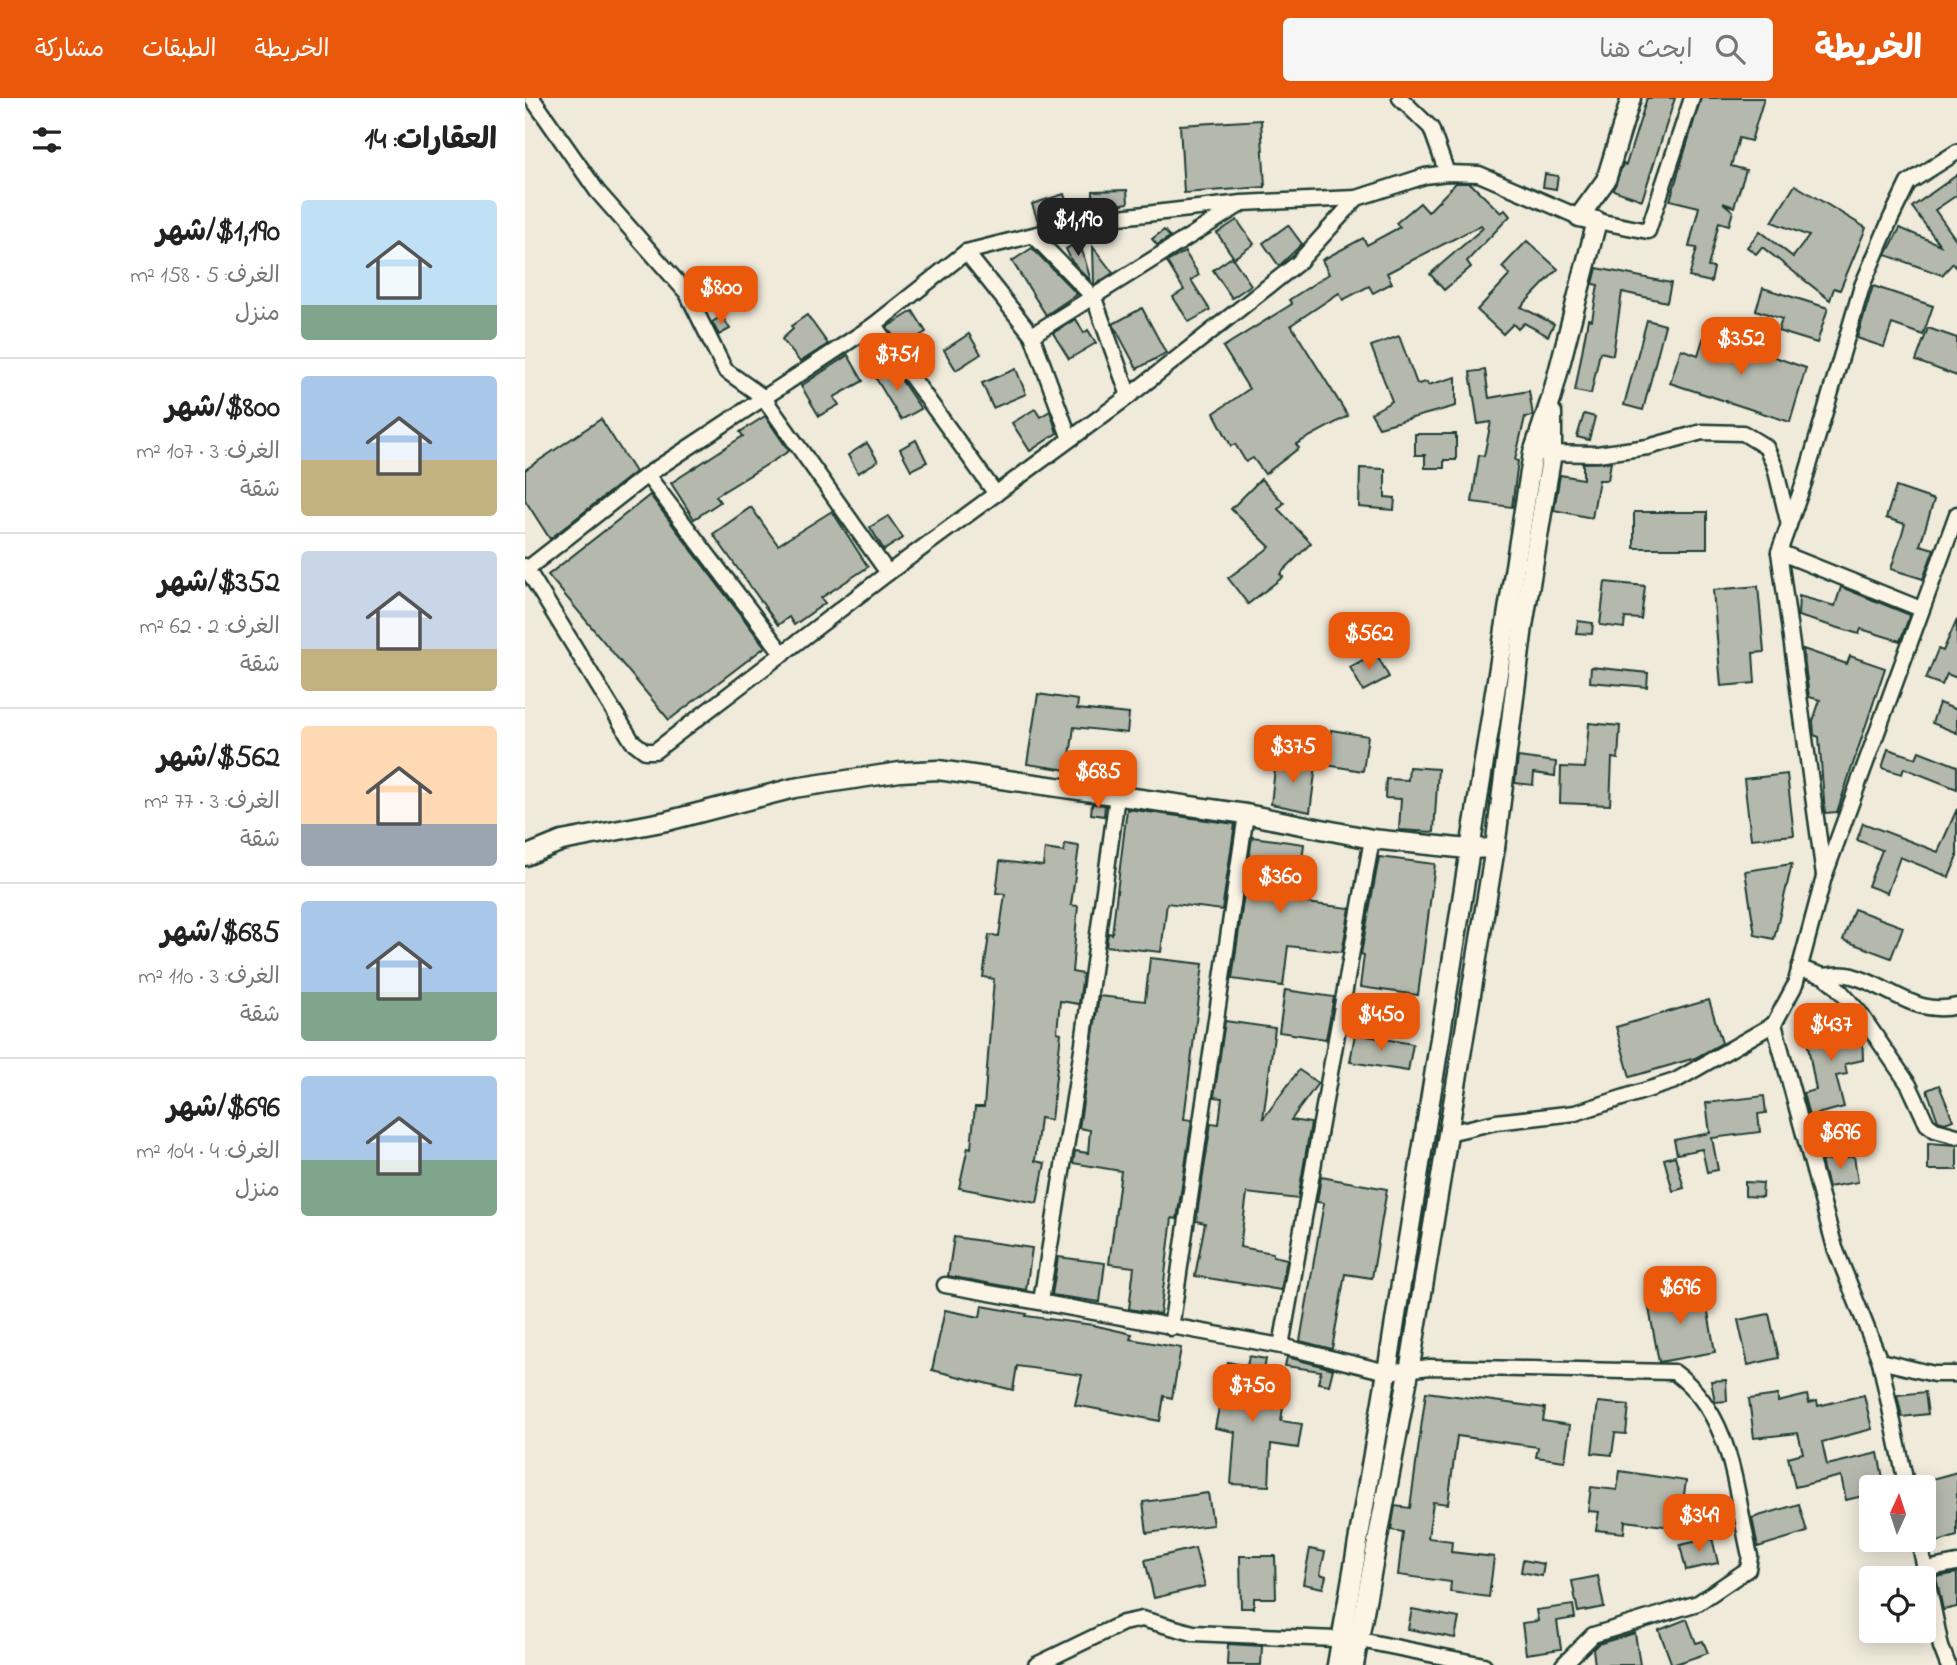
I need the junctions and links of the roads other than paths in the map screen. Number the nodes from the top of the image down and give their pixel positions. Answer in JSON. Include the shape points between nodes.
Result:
{"nodes":[{"id":1,"x":532,"y":98,"type":"edge"},
{"id":2,"x":1400,"y":98,"type":"edge"},
{"id":3,"x":1631,"y":98,"type":"edge"},
{"id":4,"x":1692,"y":98,"type":"edge"},
{"id":5,"x":1957,"y":152,"type":"edge"},
{"id":6,"x":1447,"y":173,"type":"junction"},
{"id":7,"x":1357,"y":198,"type":"junction"},
{"id":8,"x":1242,"y":204,"type":"junction"},
{"id":9,"x":1579,"y":218,"type":"junction"},
{"id":10,"x":1597,"y":221,"type":"junction"},
{"id":11,"x":1035,"y":237,"type":"junction"},
{"id":12,"x":966,"y":252,"type":"junction"},
{"id":13,"x":1094,"y":298,"type":"junction"},
{"id":14,"x":874,"y":325,"type":"junction"},
{"id":15,"x":1032,"y":335,"type":"junction"},
{"id":16,"x":1129,"y":396,"type":"junction"},
{"id":17,"x":1552,"y":396,"type":"junction"},
{"id":18,"x":763,"y":397,"type":"junction"},
{"id":19,"x":1070,"y":439,"type":"junction"},
{"id":20,"x":1533,"y":453,"type":"junction"},
{"id":21,"x":1552,"y":453,"type":"junction"},
{"id":22,"x":646,"y":475,"type":"junction"},
{"id":23,"x":996,"y":494,"type":"junction"},
{"id":24,"x":1957,"y":514,"type":"edge"},
{"id":25,"x":1789,"y":525,"type":"junction"},
{"id":26,"x":1779,"y":552,"type":"junction"},
{"id":27,"x":526,"y":568,"type":"edge"},
{"id":28,"x":888,"y":573,"type":"junction"},
{"id":29,"x":1921,"y":609,"type":"junction"},
{"id":30,"x":1514,"y":626,"type":"junction"},
{"id":31,"x":783,"y":654,"type":"junction"},
{"id":32,"x":1117,"y":796,"type":"junction"},
{"id":33,"x":1246,"y":814,"type":"junction"},
{"id":34,"x":1372,"y":839,"type":"junction"},
{"id":35,"x":1495,"y":848,"type":"junction"},
{"id":36,"x":1468,"y":849,"type":"junction"},
{"id":37,"x":525,"y":856,"type":"edge"},
{"id":38,"x":1824,"y":877,"type":"junction"},
{"id":39,"x":1799,"y":968,"type":"junction"},
{"id":40,"x":1824,"y":976,"type":"junction"},
{"id":41,"x":1957,"y":1006,"type":"edge"},
{"id":42,"x":1774,"y":1024,"type":"junction"},
{"id":43,"x":1448,"y":1133,"type":"junction"},
{"id":44,"x":1424,"y":1134,"type":"junction"},
{"id":45,"x":1957,"y":1136,"type":"edge"},
{"id":46,"x":945,"y":1285,"type":"dead end"},
{"id":47,"x":1041,"y":1301,"type":"junction"},
{"id":48,"x":1171,"y":1328,"type":"junction"},
{"id":49,"x":1281,"y":1346,"type":"junction"},
{"id":50,"x":1880,"y":1361,"type":"junction"},
{"id":51,"x":1409,"y":1371,"type":"junction"},
{"id":52,"x":1387,"y":1372,"type":"junction"},
{"id":53,"x":1957,"y":1374,"type":"edge"},
{"id":54,"x":1904,"y":1475,"type":"edge"},
{"id":55,"x":1957,"y":1563,"type":"edge"},
{"id":56,"x":1936,"y":1567,"type":"edge"},
{"id":57,"x":1936,"y":1621,"type":"edge"},
{"id":58,"x":1351,"y":1640,"type":"junction"},
{"id":59,"x":1035,"y":1665,"type":"edge"},
{"id":60,"x":1337,"y":1665,"type":"edge"},
{"id":61,"x":1354,"y":1665,"type":"edge"},
{"id":62,"x":1484,"y":1665,"type":"edge"},
{"id":63,"x":1563,"y":1665,"type":"edge"},
{"id":64,"x":1948,"y":1665,"type":"edge"}],
"edges":[{"from":1,"to":18,"type":"street","via":[[597,191],[687,293],[725,370]]},
{"from":2,"to":6,"type":"street","via":[[1431,128]]},
{"from":3,"to":9,"type":"main road","via":[[1607,180]]},
{"from":4,"to":10,"type":"street","via":[[1647,232]]},
{"from":5,"to":25,"type":"street","via":[[1908,183],[1891,218],[1862,286]]},
{"from":6,"to":7,"type":"street"},
{"from":6,"to":9,"type":"street","via":[[1479,174]]},
{"from":7,"to":8,"type":"street"},
{"from":7,"to":16,"type":"street","via":[[1298,262]]},
{"from":8,"to":11,"type":"street","via":[[1093,220]]},
{"from":8,"to":13,"type":"street"},
{"from":9,"to":10,"type":"main road"},
{"from":10,"to":17,"type":"main road"},
{"from":11,"to":12,"type":"street"},
{"from":11,"to":13,"type":"street"},
{"from":12,"to":14,"type":"street"},
{"from":12,"to":15,"type":"street"},
{"from":13,"to":15,"type":"street"},
{"from":13,"to":16,"type":"street"},
{"from":14,"to":18,"type":"street"},
{"from":14,"to":23,"type":"street"},
{"from":15,"to":19,"type":"street"},
{"from":16,"to":19,"type":"street"},
{"from":17,"to":20,"type":"main road"},
{"from":17,"to":21,"type":"main road"},
{"from":18,"to":22,"type":"street"},
{"from":18,"to":28,"type":"street"},
{"from":19,"to":23,"type":"street"},
{"from":20,"to":21,"type":"street"},
{"from":20,"to":30,"type":"main road"},
{"from":21,"to":25,"type":"street","via":[[1597,454],[1648,447],[1702,432],[1743,433],[1766,447]]},
{"from":21,"to":30,"type":"main road"},
{"from":22,"to":27,"type":"street"},
{"from":22,"to":31,"type":"street"},
{"from":23,"to":28,"type":"street"},
{"from":24,"to":29,"type":"street"},
{"from":25,"to":26,"type":"street"},
{"from":26,"to":29,"type":"street"},
{"from":26,"to":38,"type":"street"},
{"from":27,"to":31,"type":"street","via":[[617,719],[645,751],[662,747]]},
{"from":28,"to":31,"type":"street"},
{"from":29,"to":38,"type":"street"},
{"from":30,"to":35,"type":"main road"},
{"from":30,"to":36,"type":"main road"},
{"from":32,"to":33,"type":"main road"},
{"from":32,"to":37,"type":"main road","via":[[938,770],[900,772],[794,788],[667,821],[562,841]]},
{"from":32,"to":47,"type":"street"},
{"from":33,"to":34,"type":"main road"},
{"from":33,"to":48,"type":"street"},
{"from":34,"to":36,"type":"main road"},
{"from":34,"to":49,"type":"street"},
{"from":35,"to":36,"type":"main road"},
{"from":35,"to":43,"type":"main road"},
{"from":36,"to":44,"type":"main road"},
{"from":38,"to":39,"type":"street"},
{"from":39,"to":40,"type":"street"},
{"from":39,"to":42,"type":"street"},
{"from":40,"to":41,"type":"street","via":[[1853,976],[1920,1008]]},
{"from":40,"to":45,"type":"street","via":[[1873,1033],[1909,1085],[1927,1124]]},
{"from":42,"to":43,"type":"street","via":[[1675,1080],[1575,1113]]},
{"from":42,"to":50,"type":"street","via":[[1835,1248]]},
{"from":43,"to":44,"type":"main road"},
{"from":43,"to":51,"type":"main road"},
{"from":44,"to":52,"type":"main road"},
{"from":46,"to":47,"type":"street"},
{"from":47,"to":48,"type":"street"},
{"from":48,"to":49,"type":"street"},
{"from":49,"to":52,"type":"street"},
{"from":50,"to":53,"type":"street","via":[[1934,1374]]},
{"from":50,"to":54,"type":"street"},
{"from":51,"to":52,"type":"street"},
{"from":51,"to":58,"type":"main road"},
{"from":51,"to":63,"type":"street","via":[[1430,1367],[1674,1372],[1707,1405],[1717,1424],[1732,1464],[1750,1556],[1748,1569],[1698,1603],[1593,1635]]},
{"from":52,"to":58,"type":"main road"},
{"from":55,"to":56,"type":"street"},
{"from":57,"to":64,"type":"street"},
{"from":58,"to":59,"type":"street","via":[[1193,1633],[1142,1619],[1123,1623]]},
{"from":58,"to":60,"type":"main road"},
{"from":58,"to":61,"type":"main road"},
{"from":58,"to":62,"type":"street"}]}
